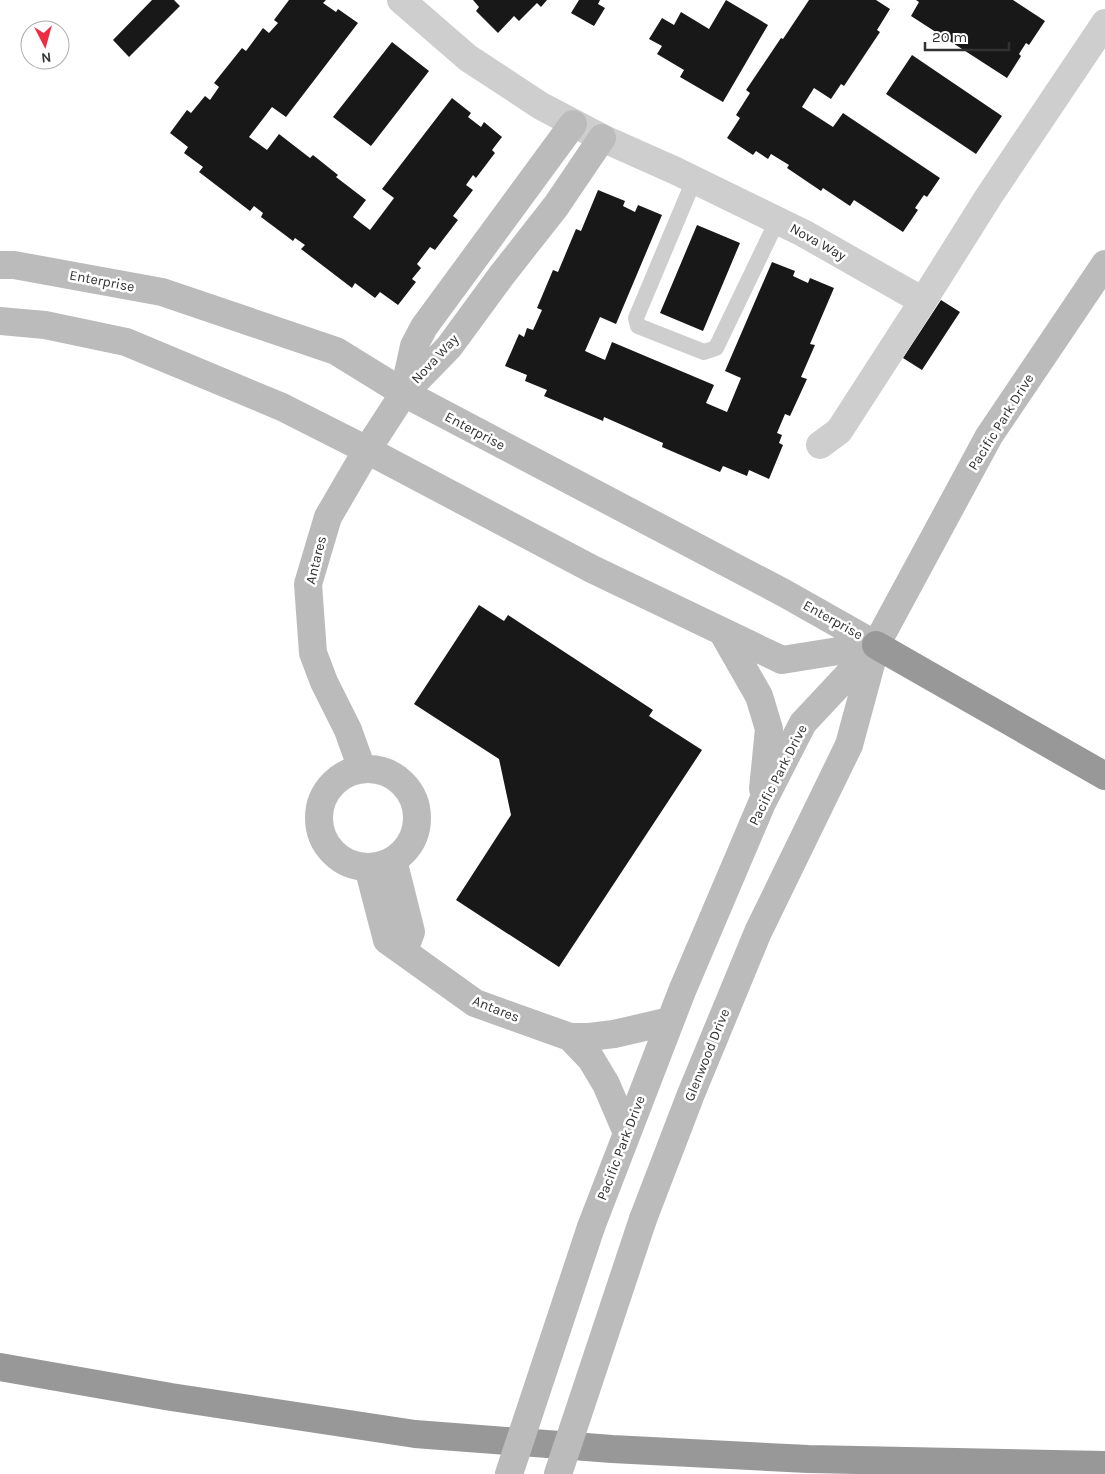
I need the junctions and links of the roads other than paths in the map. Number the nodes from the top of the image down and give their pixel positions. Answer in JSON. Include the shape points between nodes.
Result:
{"nodes":[{"id":1,"x":401,"y":0,"type":"edge"},
{"id":2,"x":1105,"y":23,"type":"edge"},
{"id":3,"x":573,"y":124,"type":"junction"},
{"id":4,"x":602,"y":138,"type":"junction"},
{"id":5,"x":694,"y":180,"type":"junction"},
{"id":6,"x":777,"y":221,"type":"junction"},
{"id":7,"x":1105,"y":264,"type":"edge"},
{"id":8,"x":0,"y":265,"type":"edge"},
{"id":9,"x":923,"y":301,"type":"junction"},
{"id":10,"x":0,"y":321,"type":"edge"},
{"id":11,"x":404,"y":393,"type":"junction"},
{"id":12,"x":820,"y":445,"type":"dead end"},
{"id":13,"x":367,"y":450,"type":"junction"},
{"id":14,"x":723,"y":633,"type":"junction"},
{"id":15,"x":876,"y":645,"type":"junction"},
{"id":16,"x":362,"y":769,"type":"junction"},
{"id":17,"x":1105,"y":776,"type":"edge"},
{"id":18,"x":762,"y":802,"type":"junction"},
{"id":19,"x":380,"y":863,"type":"junction"},
{"id":20,"x":670,"y":1020,"type":"junction"},
{"id":21,"x":570,"y":1037,"type":"junction"},
{"id":22,"x":627,"y":1133,"type":"junction"},
{"id":23,"x":0,"y":1367,"type":"edge"},
{"id":24,"x":1105,"y":1465,"type":"edge"},
{"id":25,"x":509,"y":1474,"type":"edge"},
{"id":26,"x":558,"y":1474,"type":"edge"}],
"edges":[{"from":1,"to":3,"type":"street","name":"Nova Way","via":[[468,58]]},
{"from":2,"to":9,"type":"street","via":[[988,196]]},
{"from":3,"to":4,"type":"street","name":"Nova Way"},
{"from":3,"to":11,"type":"main road","name":"Nova Way","via":[[424,327],[414,346]]},
{"from":4,"to":5,"type":"street","name":"Nova Way"},
{"from":4,"to":11,"type":"main road","name":"Nova Way","via":[[556,206],[450,347]]},
{"from":5,"to":6,"type":"street","name":"Nova Way"},
{"from":5,"to":6,"type":"lane","via":[[636,318],[638,326],[704,352],[716,348]]},
{"from":6,"to":9,"type":"street","name":"Nova Way"},
{"from":7,"to":15,"type":"main road","name":"Pacific Park Drive","via":[[989,436]]},
{"from":8,"to":11,"type":"main road","name":"Enterprise","via":[[162,292],[336,351]]},
{"from":9,"to":12,"type":"street","via":[[838,431]]},
{"from":10,"to":13,"type":"main road","name":"Enterprise","via":[[44,325],[126,342],[282,407]]},
{"from":11,"to":13,"type":"main road","name":"Antares"},
{"from":11,"to":15,"type":"main road","name":"Enterprise","via":[[784,593]]},
{"from":13,"to":14,"type":"main road","name":"Enterprise","via":[[592,569]]},
{"from":13,"to":16,"type":"main road","name":"Antares","via":[[328,517],[308,584],[313,653]]},
{"from":14,"to":15,"type":"main road","name":"Enterprise","via":[[782,660]]},
{"from":14,"to":18,"type":"main road","via":[[759,696],[769,729]]},
{"from":15,"to":17,"type":"highway"},
{"from":15,"to":18,"type":"main road","name":"Pacific Park Drive","via":[[803,723]]},
{"from":15,"to":26,"type":"main road","name":"Glenwood Drive","bridge":true,"via":[[849,745],[758,932],[643,1218]]},
{"from":16,"to":19,"type":"main road","via":[[376,769],[394,777],[409,790],[416,803],[416,831],[410,844],[400,855]]},
{"from":16,"to":19,"type":"main road","via":[[349,772],[328,789],[319,815],[320,829],[335,854],[346,862]]},
{"from":18,"to":20,"type":"main road","name":"Pacific Park Drive"},
{"from":19,"to":21,"type":"main road","name":"Antares","via":[[411,932],[404,951],[475,1003]]},
{"from":20,"to":21,"type":"main road","via":[[614,1034]]},
{"from":20,"to":22,"type":"main road","name":"Pacific Park Drive"},
{"from":21,"to":22,"type":"main road","via":[[591,1059],[606,1084]]},
{"from":22,"to":25,"type":"main road","name":"Pacific Park Drive","bridge":true,"via":[[591,1227]]},
{"from":23,"to":24,"type":"highway","via":[[415,1434],[808,1459]]}]}
